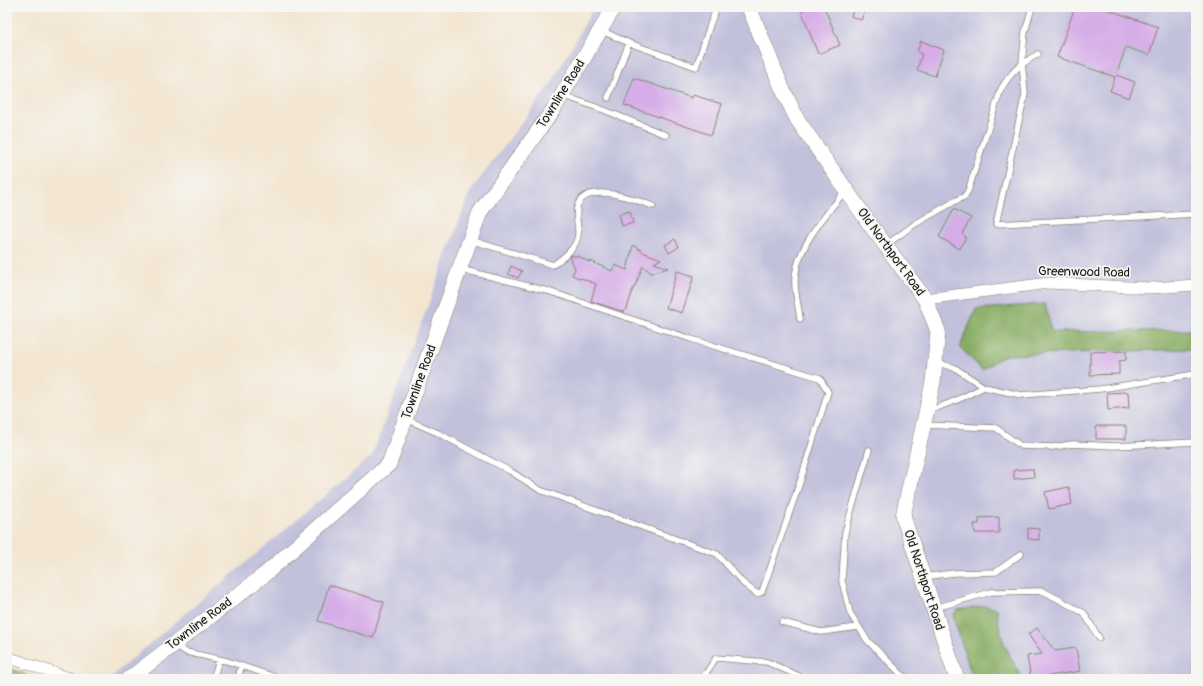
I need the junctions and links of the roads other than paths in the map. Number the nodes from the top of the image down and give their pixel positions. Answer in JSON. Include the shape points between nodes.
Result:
{"nodes":[{"id":1,"x":614,"y":7,"type":"edge"},
{"id":2,"x":717,"y":7,"type":"edge"},
{"id":3,"x":749,"y":7,"type":"edge"},
{"id":4,"x":1032,"y":7,"type":"edge"},
{"id":5,"x":600,"y":30,"type":"junction"},
{"id":6,"x":629,"y":43,"type":"junction"},
{"id":7,"x":1038,"y":54,"type":"dead end"},
{"id":8,"x":1022,"y":63,"type":"junction"},
{"id":9,"x":562,"y":95,"type":"junction"},
{"id":10,"x":608,"y":98,"type":"dead end"},
{"id":11,"x":666,"y":135,"type":"dead end"},
{"id":12,"x":846,"y":190,"type":"junction"},
{"id":13,"x":653,"y":206,"type":"dead end"},
{"id":14,"x":1196,"y":214,"type":"edge"},
{"id":15,"x":470,"y":240,"type":"junction"},
{"id":16,"x":886,"y":245,"type":"junction"},
{"id":17,"x":460,"y":269,"type":"junction"},
{"id":18,"x":1196,"y":285,"type":"edge"},
{"id":19,"x":925,"y":299,"type":"junction"},
{"id":20,"x":800,"y":319,"type":"dead end"},
{"id":21,"x":935,"y":362,"type":"junction"},
{"id":22,"x":1196,"y":374,"type":"edge"},
{"id":23,"x":984,"y":387,"type":"junction"},
{"id":24,"x":405,"y":419,"type":"junction"},
{"id":25,"x":925,"y":419,"type":"junction"},
{"id":26,"x":1196,"y":442,"type":"edge"},
{"id":27,"x":868,"y":450,"type":"dead end"},
{"id":28,"x":1020,"y":554,"type":"dead end"},
{"id":29,"x":923,"y":577,"type":"junction"},
{"id":30,"x":934,"y":609,"type":"junction"},
{"id":31,"x":782,"y":622,"type":"dead end"},
{"id":32,"x":858,"y":627,"type":"junction"},
{"id":33,"x":1099,"y":638,"type":"dead end"},
{"id":34,"x":174,"y":644,"type":"junction"},
{"id":35,"x":7,"y":657,"type":"edge"},
{"id":36,"x":219,"y":660,"type":"junction"},
{"id":37,"x":242,"y":666,"type":"junction"},
{"id":38,"x":271,"y":677,"type":"edge"},
{"id":39,"x":72,"y":679,"type":"edge"},
{"id":40,"x":129,"y":679,"type":"edge"},
{"id":41,"x":213,"y":679,"type":"edge"},
{"id":42,"x":238,"y":679,"type":"edge"},
{"id":43,"x":281,"y":679,"type":"edge"},
{"id":44,"x":702,"y":679,"type":"edge"},
{"id":45,"x":806,"y":679,"type":"edge"},
{"id":46,"x":906,"y":679,"type":"edge"},
{"id":47,"x":957,"y":679,"type":"edge"}],
"edges":[{"from":1,"to":5,"type":"main road","name":"Townline Road"},
{"from":2,"to":6,"type":"lane","via":[[696,67]]},
{"from":3,"to":12,"type":"main road","name":"Old Northport Road","via":[[797,119]]},
{"from":4,"to":8,"type":"lane","via":[[1025,32]]},
{"from":5,"to":6,"type":"lane"},
{"from":5,"to":9,"type":"main road","name":"Townline Road"},
{"from":6,"to":10,"type":"lane"},
{"from":7,"to":8,"type":"lane"},
{"from":8,"to":14,"type":"lane","via":[[1025,94],[996,224]]},
{"from":8,"to":16,"type":"lane","via":[[1001,89],[964,197],[915,224]]},
{"from":9,"to":11,"type":"lane"},
{"from":9,"to":15,"type":"main road","name":"Townline Road","via":[[480,212]]},
{"from":12,"to":16,"type":"main road","name":"Old Northport Road"},
{"from":12,"to":20,"type":"lane","via":[[818,225],[800,256],[795,280]]},
{"from":13,"to":15,"type":"lane","via":[[610,194],[595,193],[586,196],[578,204],[578,236],[571,251],[553,265]]},
{"from":15,"to":17,"type":"main road","name":"Townline Road"},
{"from":16,"to":19,"type":"main road","name":"Old Northport Road"},
{"from":17,"to":24,"type":"main road","name":"Townline Road"},
{"from":17,"to":24,"type":"lane","via":[[548,291],[691,339],[820,378],[828,392],[762,592],[757,594],[743,583],[717,554],[540,490],[438,433]]},
{"from":18,"to":19,"type":"street","name":"Greenwood Road","via":[[1150,288],[1049,283]]},
{"from":19,"to":21,"type":"main road","name":"Old Northport Road","via":[[938,331]]},
{"from":21,"to":23,"type":"lane","via":[[955,368]]},
{"from":21,"to":25,"type":"main road","name":"Old Northport Road"},
{"from":22,"to":23,"type":"lane","via":[[1100,389],[1022,395]]},
{"from":23,"to":25,"type":"lane"},
{"from":24,"to":34,"type":"main road","name":"Townline Road","via":[[389,464],[264,575]]},
{"from":25,"to":26,"type":"lane","via":[[996,428],[1021,446],[1114,446]]},
{"from":25,"to":29,"type":"main road","name":"Old Northport Road","via":[[903,516]]},
{"from":27,"to":32,"type":"lane","via":[[845,532],[842,581],[850,613]]},
{"from":28,"to":29,"type":"lane","via":[[996,572]]},
{"from":29,"to":30,"type":"main road","name":"Old Northport Road"},
{"from":30,"to":33,"type":"lane","via":[[991,592],[1043,592],[1084,613]]},
{"from":30,"to":47,"type":"main road","name":"Old Northport Road"},
{"from":31,"to":32,"type":"lane","via":[[821,632]]},
{"from":32,"to":46,"type":"lane","via":[[867,640]]},
{"from":34,"to":36,"type":"lane","via":[[186,652]]},
{"from":34,"to":40,"type":"main road","name":"Townline Road"},
{"from":35,"to":39,"type":"street"},
{"from":36,"to":37,"type":"lane"},
{"from":36,"to":41,"type":"lane"},
{"from":37,"to":38,"type":"lane"},
{"from":37,"to":42,"type":"lane"},
{"from":38,"to":43,"type":"lane"},
{"from":44,"to":45,"type":"lane","via":[[716,658],[767,662]]}]}
